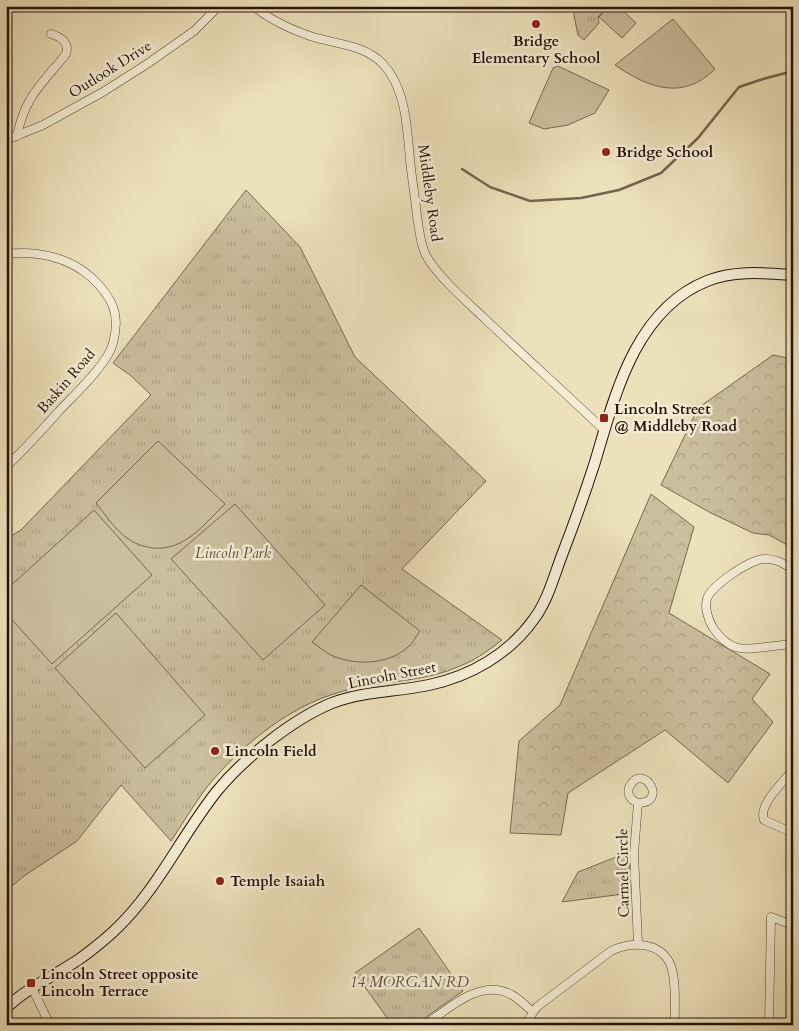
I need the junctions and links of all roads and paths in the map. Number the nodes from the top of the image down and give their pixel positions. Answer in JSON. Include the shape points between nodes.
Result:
{"nodes":[{"id":1,"x":219,"y":6,"type":"edge"},
{"id":2,"x":253,"y":6,"type":"edge"},
{"id":3,"x":51,"y":34,"type":"dead end"},
{"id":4,"x":17,"y":136,"type":"junction"},
{"id":5,"x":6,"y":140,"type":"edge"},
{"id":6,"x":6,"y":254,"type":"edge"},
{"id":7,"x":793,"y":275,"type":"edge"},
{"id":8,"x":604,"y":430,"type":"junction"},
{"id":9,"x":6,"y":467,"type":"edge"},
{"id":10,"x":793,"y":569,"type":"edge"},
{"id":11,"x":793,"y":644,"type":"edge"},
{"id":12,"x":793,"y":770,"type":"edge"},
{"id":13,"x":638,"y":803,"type":"dead end"},
{"id":14,"x":793,"y":832,"type":"edge"},
{"id":15,"x":793,"y":925,"type":"edge"},
{"id":16,"x":638,"y":944,"type":"junction"},
{"id":17,"x":32,"y":988,"type":"junction"},
{"id":18,"x":6,"y":1008,"type":"edge"},
{"id":19,"x":532,"y":1012,"type":"junction"},
{"id":20,"x":50,"y":1025,"type":"edge"},
{"id":21,"x":424,"y":1025,"type":"edge"},
{"id":22,"x":526,"y":1025,"type":"edge"},
{"id":23,"x":675,"y":1025,"type":"edge"},
{"id":24,"x":769,"y":1025,"type":"edge"}],
"edges":[{"from":1,"to":4,"type":"street","name":"Outlook Drive","via":[[194,31],[140,69],[60,116]]},
{"from":2,"to":8,"type":"street","name":"Middleby Road","via":[[286,26],[369,53],[384,64],[404,107],[419,225],[424,252],[431,264]]},
{"from":3,"to":4,"type":"street","via":[[65,42],[66,54],[32,93]]},
{"from":4,"to":5,"type":"street","name":"Outlook Drive"},
{"from":6,"to":9,"type":"street","name":"Baskin Road","via":[[54,257],[86,273],[103,289],[114,306],[115,324],[113,344],[106,358]]},
{"from":7,"to":8,"type":"street","name":"Lincoln Street","via":[[748,273],[723,276],[698,285],[668,306],[650,324],[639,342]]},
{"from":8,"to":17,"type":"street","name":"Lincoln Street","via":[[548,593],[536,616],[512,644],[493,660],[465,674],[430,685],[376,692],[330,704],[291,726],[247,759],[218,790],[145,897],[115,930],[79,959]]},
{"from":10,"to":11,"type":"street","via":[[767,558],[757,560],[712,589],[706,609],[718,635],[734,648],[750,650]]},
{"from":12,"to":14,"type":"street","via":[[771,797],[762,816],[764,820]]},
{"from":13,"to":16,"type":"street","name":"Carmel Circle","via":[[634,853]]},
{"from":15,"to":24,"type":"street","via":[[772,917]]},
{"from":16,"to":19,"type":"street","via":[[624,945],[611,951]]},
{"from":16,"to":23,"type":"street","via":[[657,950],[671,966]]},
{"from":17,"to":18,"type":"street","name":"Lincoln Street"},
{"from":17,"to":20,"type":"street"},
{"from":19,"to":21,"type":"street","via":[[511,994],[488,990],[467,996]]},
{"from":19,"to":22,"type":"street"}]}
